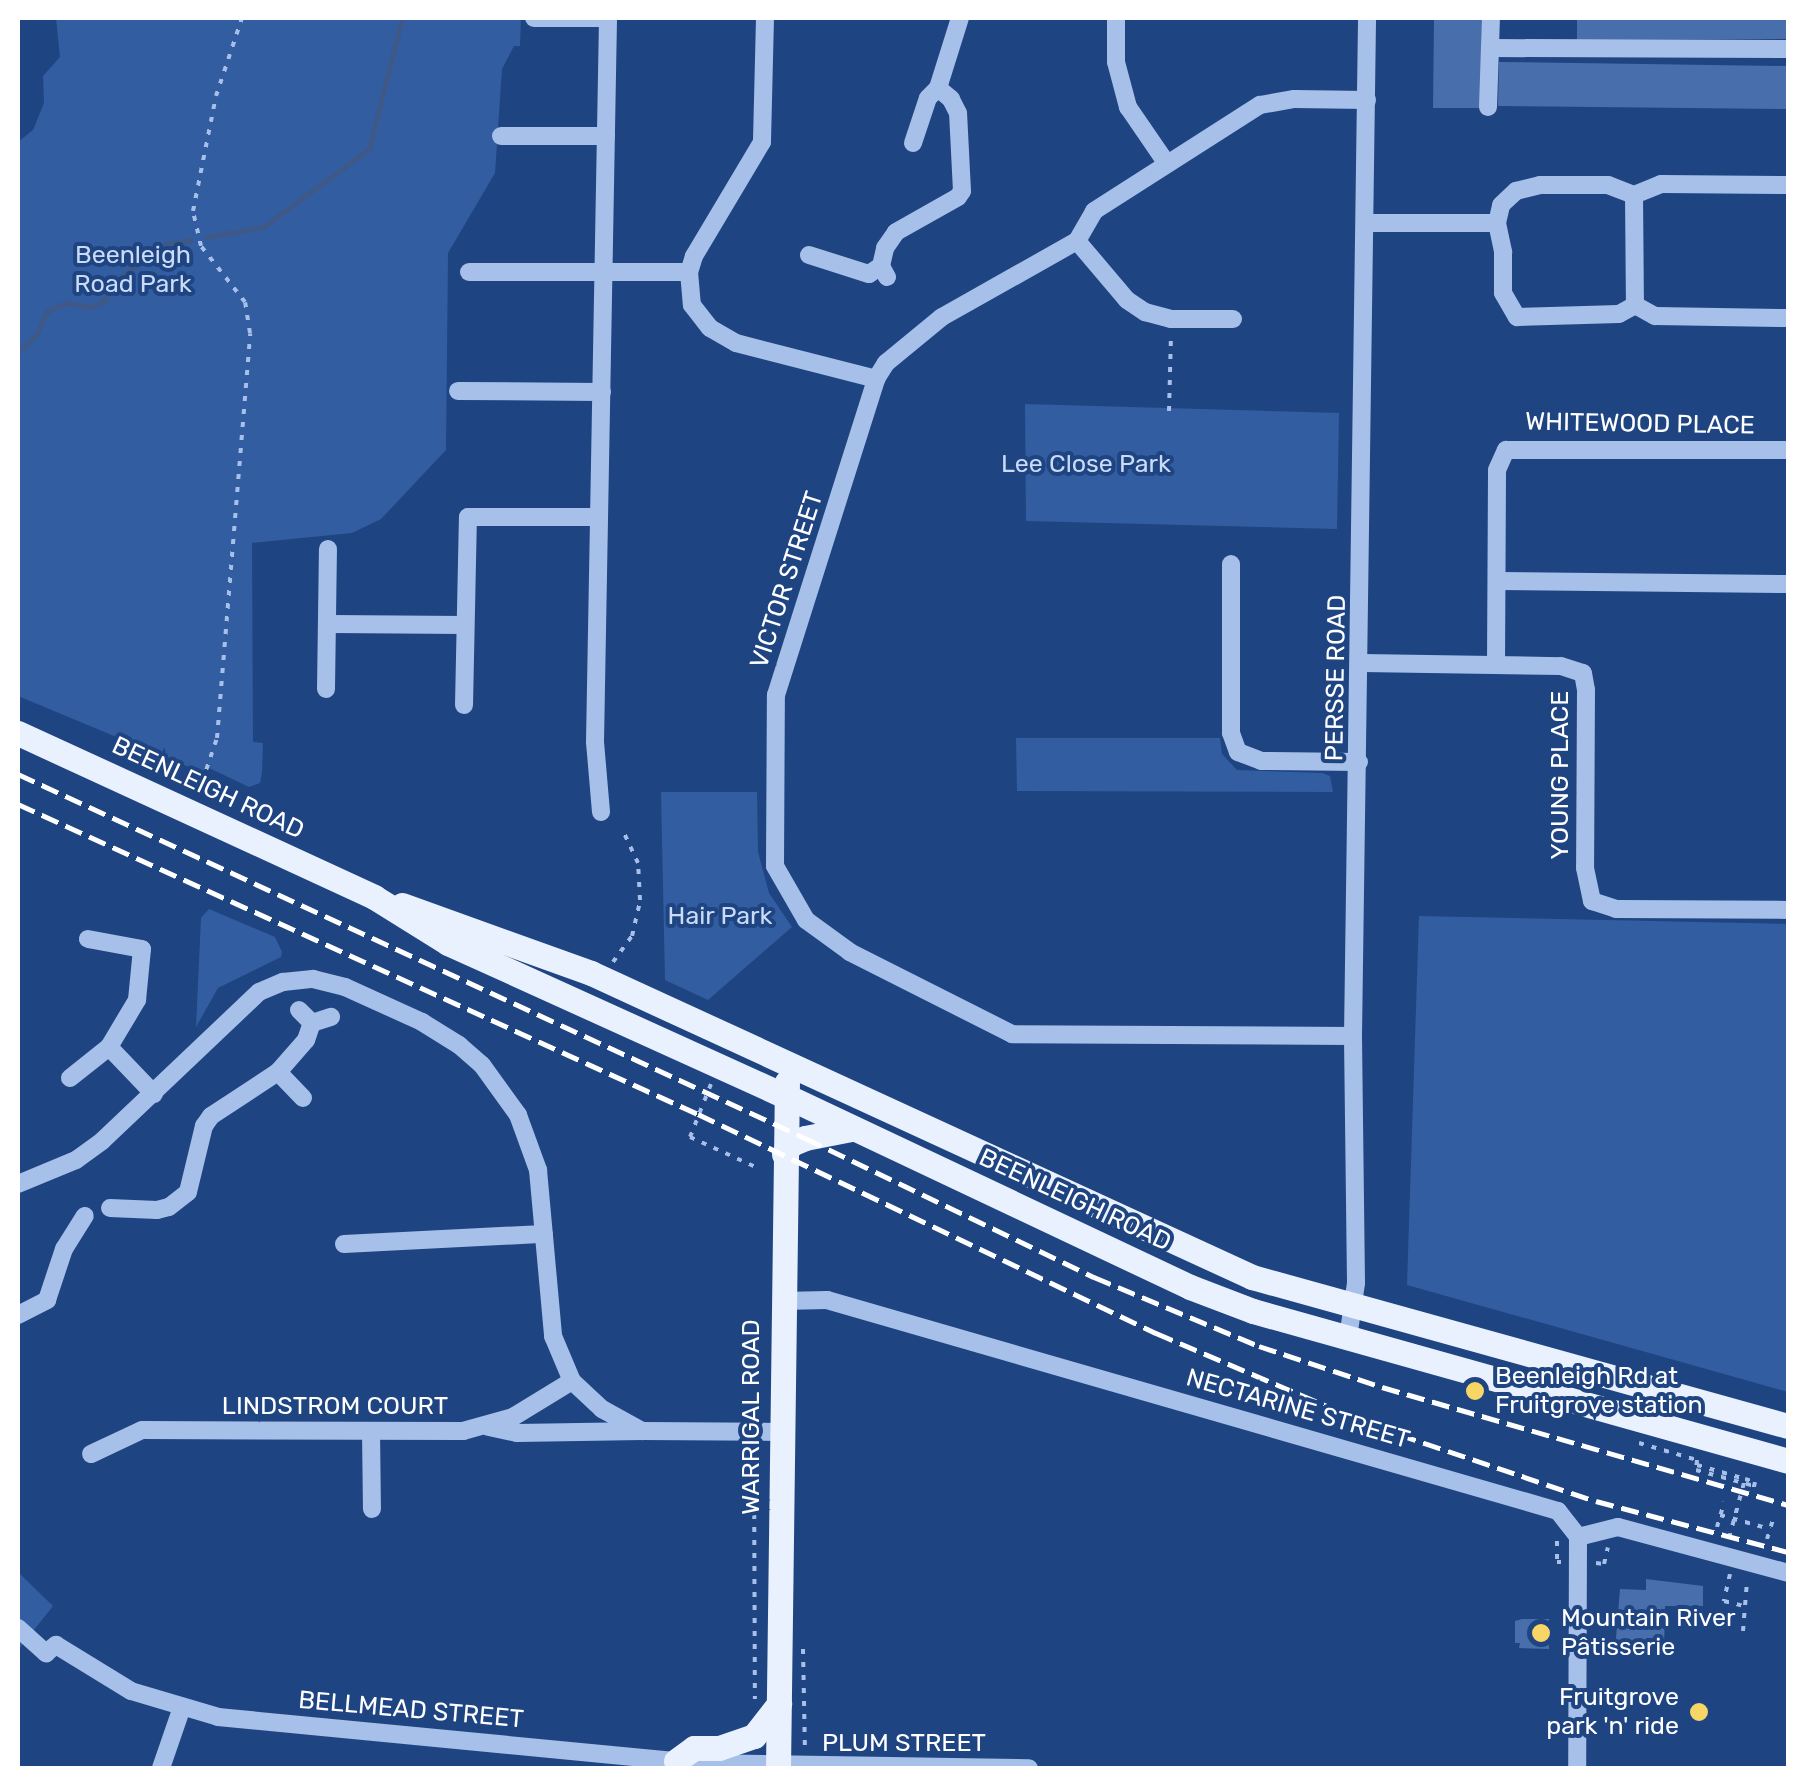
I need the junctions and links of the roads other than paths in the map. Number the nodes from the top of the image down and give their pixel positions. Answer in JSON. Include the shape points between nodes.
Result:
{"nodes":[{"id":1,"x":534,"y":18,"type":"edge"},
{"id":2,"x":608,"y":18,"type":"edge"},
{"id":3,"x":764,"y":18,"type":"edge"},
{"id":4,"x":960,"y":18,"type":"edge"},
{"id":5,"x":1116,"y":18,"type":"edge"},
{"id":6,"x":1367,"y":18,"type":"edge"},
{"id":7,"x":1491,"y":18,"type":"edge"},
{"id":8,"x":1490,"y":48,"type":"junction"},
{"id":9,"x":1788,"y":49,"type":"edge"},
{"id":10,"x":938,"y":88,"type":"junction"},
{"id":11,"x":1367,"y":100,"type":"junction"},
{"id":12,"x":1488,"y":107,"type":"dead end"},
{"id":13,"x":502,"y":136,"type":"dead end"},
{"id":14,"x":606,"y":136,"type":"junction"},
{"id":15,"x":912,"y":143,"type":"dead end"},
{"id":16,"x":1167,"y":164,"type":"junction"},
{"id":17,"x":1788,"y":185,"type":"edge"},
{"id":18,"x":1634,"y":195,"type":"junction"},
{"id":19,"x":1367,"y":223,"type":"junction"},
{"id":20,"x":1496,"y":223,"type":"junction"},
{"id":21,"x":1077,"y":242,"type":"junction"},
{"id":22,"x":809,"y":254,"type":"dead end"},
{"id":23,"x":469,"y":272,"type":"dead end"},
{"id":24,"x":604,"y":272,"type":"junction"},
{"id":25,"x":689,"y":272,"type":"junction"},
{"id":26,"x":1635,"y":306,"type":"junction"},
{"id":27,"x":1788,"y":318,"type":"edge"},
{"id":28,"x":1233,"y":320,"type":"dead end"},
{"id":29,"x":876,"y":379,"type":"junction"},
{"id":30,"x":458,"y":392,"type":"dead end"},
{"id":31,"x":602,"y":392,"type":"junction"},
{"id":32,"x":1788,"y":450,"type":"edge"},
{"id":33,"x":600,"y":517,"type":"junction"},
{"id":34,"x":328,"y":549,"type":"dead end"},
{"id":35,"x":1231,"y":564,"type":"dead end"},
{"id":36,"x":1497,"y":581,"type":"junction"},
{"id":37,"x":1788,"y":584,"type":"edge"},
{"id":38,"x":330,"y":624,"type":"junction"},
{"id":39,"x":466,"y":624,"type":"junction"},
{"id":40,"x":1362,"y":663,"type":"junction"},
{"id":41,"x":1496,"y":665,"type":"junction"},
{"id":42,"x":326,"y":690,"type":"dead end"},
{"id":43,"x":464,"y":704,"type":"dead end"},
{"id":44,"x":18,"y":733,"type":"edge"},
{"id":45,"x":1359,"y":762,"type":"junction"},
{"id":46,"x":600,"y":812,"type":"dead end"},
{"id":47,"x":374,"y":897,"type":"junction"},
{"id":48,"x":1788,"y":910,"type":"edge"},
{"id":49,"x":88,"y":939,"type":"dead end"},
{"id":50,"x":331,"y":1017,"type":"dead end"},
{"id":51,"x":1353,"y":1036,"type":"junction"},
{"id":52,"x":109,"y":1048,"type":"junction"},
{"id":53,"x":788,"y":1067,"type":"junction"},
{"id":54,"x":278,"y":1072,"type":"junction"},
{"id":55,"x":70,"y":1078,"type":"dead end"},
{"id":56,"x":154,"y":1094,"type":"junction"},
{"id":57,"x":786,"y":1096,"type":"junction"},
{"id":58,"x":303,"y":1098,"type":"dead end"},
{"id":59,"x":853,"y":1129,"type":"junction"},
{"id":60,"x":784,"y":1154,"type":"junction"},
{"id":61,"x":18,"y":1184,"type":"edge"},
{"id":62,"x":110,"y":1208,"type":"dead end"},
{"id":63,"x":85,"y":1216,"type":"dead end"},
{"id":64,"x":544,"y":1234,"type":"junction"},
{"id":65,"x":344,"y":1244,"type":"dead end"},
{"id":66,"x":782,"y":1301,"type":"junction"},
{"id":67,"x":1356,"y":1306,"type":"junction"},
{"id":68,"x":18,"y":1315,"type":"edge"},
{"id":69,"x":1348,"y":1338,"type":"junction"},
{"id":70,"x":572,"y":1381,"type":"junction"},
{"id":71,"x":489,"y":1426,"type":"junction"},
{"id":72,"x":1788,"y":1426,"type":"edge"},
{"id":73,"x":642,"y":1430,"type":"junction"},
{"id":74,"x":371,"y":1431,"type":"junction"},
{"id":75,"x":780,"y":1432,"type":"junction"},
{"id":76,"x":91,"y":1454,"type":"dead end"},
{"id":77,"x":1788,"y":1461,"type":"edge"},
{"id":78,"x":372,"y":1508,"type":"dead end"},
{"id":79,"x":1578,"y":1537,"type":"junction"},
{"id":80,"x":1788,"y":1573,"type":"edge"},
{"id":81,"x":18,"y":1628,"type":"edge"},
{"id":82,"x":181,"y":1710,"type":"junction"},
{"id":83,"x":767,"y":1710,"type":"junction"},
{"id":84,"x":676,"y":1761,"type":"junction"},
{"id":85,"x":719,"y":1766,"type":"edge"},
{"id":86,"x":162,"y":1768,"type":"edge"},
{"id":87,"x":778,"y":1768,"type":"edge"},
{"id":88,"x":1029,"y":1768,"type":"edge"},
{"id":89,"x":1576,"y":1768,"type":"edge"}],
"edges":[{"from":1,"to":2,"type":"street"},
{"from":2,"to":14,"type":"street"},
{"from":3,"to":25,"type":"street","via":[[762,142]]},
{"from":4,"to":10,"type":"street"},
{"from":5,"to":16,"type":"street","via":[[1116,62],[1128,107]]},
{"from":6,"to":11,"type":"street","name":"PERSSE ROAD"},
{"from":7,"to":8,"type":"street"},
{"from":8,"to":9,"type":"street"},
{"from":8,"to":12,"type":"street"},
{"from":10,"to":15,"type":"street"},
{"from":10,"to":22,"type":"street","via":[[958,113],[962,191],[896,232],[885,248],[884,272],[869,274]]},
{"from":11,"to":16,"type":"street","name":"VICTOR STREET","via":[[1294,98],[1260,105]]},
{"from":11,"to":19,"type":"street","name":"PERSSE ROAD"},
{"from":13,"to":14,"type":"street"},
{"from":14,"to":24,"type":"street"},
{"from":16,"to":21,"type":"street","name":"VICTOR STREET","via":[[1094,211]]},
{"from":17,"to":18,"type":"street","via":[[1661,184]]},
{"from":18,"to":20,"type":"street","via":[[1608,185],[1540,185],[1516,191]]},
{"from":18,"to":26,"type":"street"},
{"from":19,"to":20,"type":"street"},
{"from":19,"to":40,"type":"street","name":"PERSSE ROAD"},
{"from":20,"to":26,"type":"street","via":[[1503,294],[1517,317],[1619,314]]},
{"from":21,"to":28,"type":"street","via":[[1145,312]]},
{"from":21,"to":29,"type":"street","name":"VICTOR STREET","via":[[942,317]]},
{"from":23,"to":24,"type":"street"},
{"from":24,"to":25,"type":"street"},
{"from":24,"to":31,"type":"street"},
{"from":25,"to":29,"type":"street","via":[[692,305],[710,328],[736,343]]},
{"from":26,"to":27,"type":"street","via":[[1654,316]]},
{"from":29,"to":51,"type":"street","name":"VICTOR STREET","via":[[776,695],[775,866],[806,920],[850,952],[1012,1034]]},
{"from":30,"to":31,"type":"street"},
{"from":31,"to":33,"type":"street"},
{"from":32,"to":36,"type":"street","name":"WHITEWOOD PLACE","via":[[1506,450],[1497,470]]},
{"from":33,"to":39,"type":"street","via":[[468,517]]},
{"from":33,"to":46,"type":"street","via":[[591,783]]},
{"from":34,"to":38,"type":"street"},
{"from":35,"to":45,"type":"street","via":[[1231,733],[1238,752],[1261,761]]},
{"from":36,"to":37,"type":"street"},
{"from":36,"to":41,"type":"street","name":"WHITEWOOD PLACE"},
{"from":38,"to":39,"type":"street"},
{"from":38,"to":42,"type":"street"},
{"from":39,"to":43,"type":"street"},
{"from":40,"to":41,"type":"street","name":"YOUNG PLACE"},
{"from":40,"to":45,"type":"street","name":"PERSSE ROAD"},
{"from":41,"to":48,"type":"street","name":"YOUNG PLACE","via":[[1562,666],[1583,674],[1585,868],[1592,901],[1616,908]]},
{"from":44,"to":47,"type":"main road","name":"BEENLEIGH ROAD"},
{"from":45,"to":51,"type":"street","name":"PERSSE ROAD"},
{"from":47,"to":53,"type":"main road","name":"BEENLEIGH ROAD","via":[[591,973]]},
{"from":47,"to":57,"type":"main road","name":"BEENLEIGH ROAD","via":[[448,943]]},
{"from":49,"to":52,"type":"street","via":[[142,949],[137,1000]]},
{"from":50,"to":54,"type":"street","via":[[306,1017],[306,1040]]},
{"from":51,"to":67,"type":"street","name":"PERSSE ROAD"},
{"from":52,"to":55,"type":"street"},
{"from":52,"to":56,"type":"street"},
{"from":53,"to":57,"type":"main road","name":"WARRIGAL ROAD"},
{"from":53,"to":67,"type":"main road","name":"BEENLEIGH ROAD","via":[[1252,1278]]},
{"from":54,"to":58,"type":"street"},
{"from":54,"to":62,"type":"street","via":[[211,1116],[188,1192],[157,1210]]},
{"from":56,"to":61,"type":"street","via":[[76,1160]]},
{"from":56,"to":64,"type":"street","via":[[259,992],[312,979],[345,987],[459,1046],[503,1090],[538,1170]]},
{"from":57,"to":59,"type":"main road","name":"BEENLEIGH ROAD"},
{"from":57,"to":60,"type":"main road","name":"WARRIGAL ROAD"},
{"from":59,"to":60,"type":"main road","via":[[805,1138]]},
{"from":59,"to":69,"type":"main road","name":"BEENLEIGH ROAD","via":[[1190,1287]]},
{"from":60,"to":66,"type":"main road","name":"WARRIGAL ROAD"},
{"from":63,"to":68,"type":"street","via":[[64,1249],[47,1300]]},
{"from":64,"to":65,"type":"street"},
{"from":64,"to":70,"type":"street","via":[[553,1336]]},
{"from":66,"to":75,"type":"main road","name":"WARRIGAL ROAD"},
{"from":66,"to":79,"type":"street","name":"NECTARINE STREET","via":[[827,1300],[1433,1474],[1558,1512]]},
{"from":67,"to":69,"type":"street","name":"PERSSE ROAD"},
{"from":67,"to":72,"type":"main road","name":"BEENLEIGH ROAD"},
{"from":69,"to":77,"type":"main road","name":"BEENLEIGH ROAD"},
{"from":70,"to":71,"type":"street","name":"LINDSTROM COURT"},
{"from":70,"to":73,"type":"street","via":[[602,1409]]},
{"from":71,"to":73,"type":"street","via":[[517,1433]]},
{"from":71,"to":74,"type":"street","name":"LINDSTROM COURT"},
{"from":73,"to":75,"type":"street"},
{"from":74,"to":76,"type":"street","name":"LINDSTROM COURT","via":[[142,1430]]},
{"from":74,"to":78,"type":"street"},
{"from":75,"to":83,"type":"main road","name":"WARRIGAL ROAD"},
{"from":79,"to":80,"type":"street","via":[[1618,1527]]},
{"from":79,"to":89,"type":"street"},
{"from":81,"to":82,"type":"street","name":"BELLMEAD STREET","via":[[46,1653],[56,1645],[131,1691]]},
{"from":82,"to":84,"type":"street","name":"BELLMEAD STREET"},
{"from":82,"to":86,"type":"street"},
{"from":83,"to":84,"type":"main road","via":[[754,1736],[694,1748]]},
{"from":83,"to":87,"type":"main road","name":"WARRIGAL ROAD"},
{"from":84,"to":85,"type":"street","name":"BELLMEAD STREET"},
{"from":85,"to":87,"type":"street","name":"BELLMEAD STREET"},
{"from":87,"to":88,"type":"street","name":"PLUM STREET"}]}
